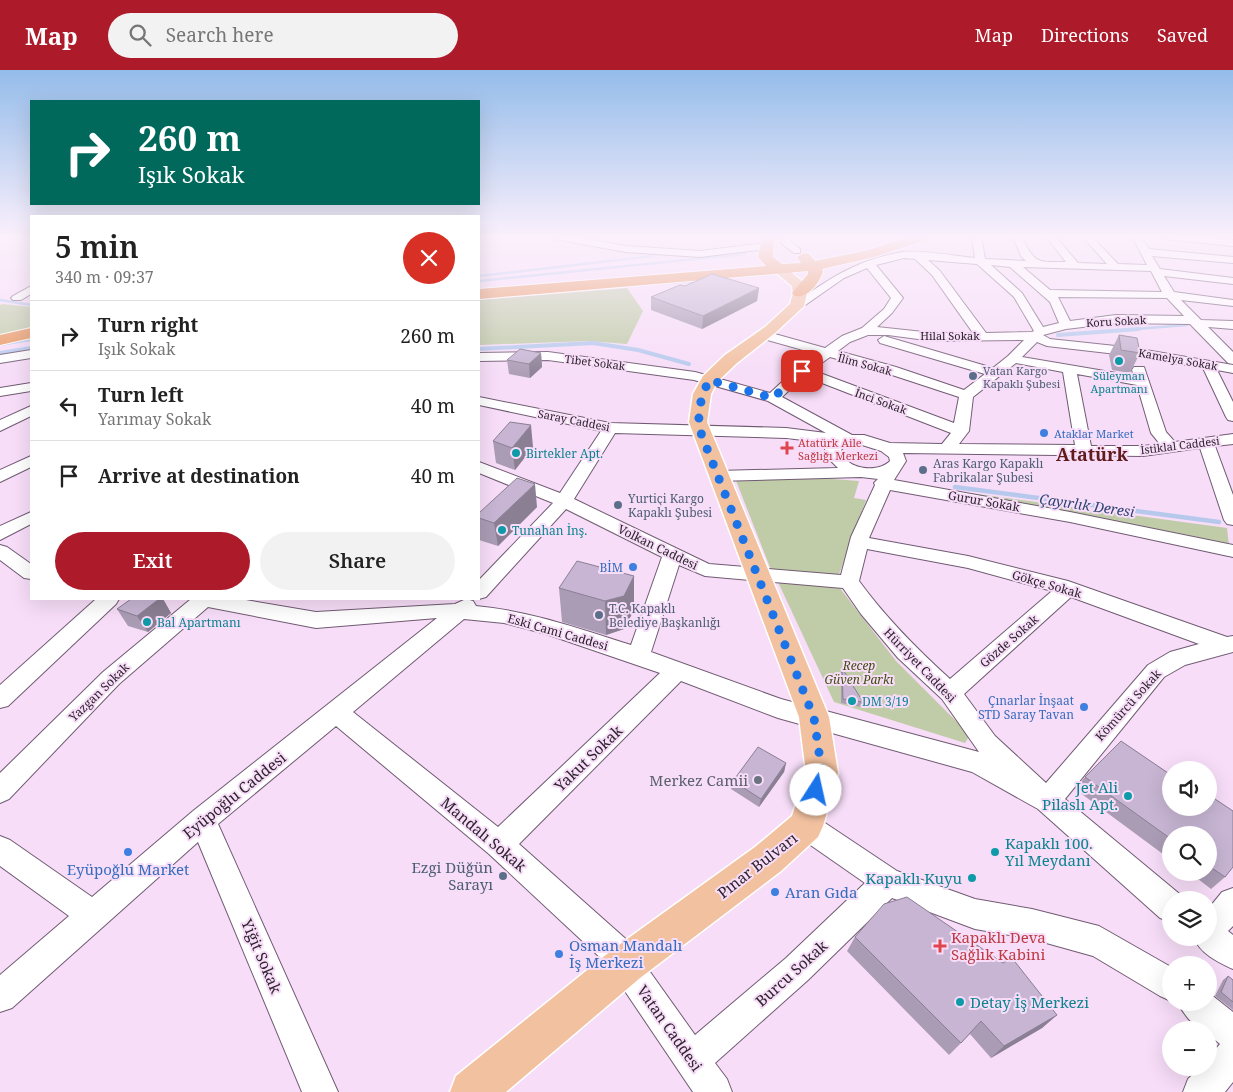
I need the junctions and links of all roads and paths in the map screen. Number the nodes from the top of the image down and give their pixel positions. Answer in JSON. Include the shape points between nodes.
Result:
{"nodes":[{"id":1,"x":497,"y":284,"type":"edge"},
{"id":2,"x":608,"y":284,"type":"edge"},
{"id":3,"x":798,"y":284,"type":"edge"},
{"id":4,"x":809,"y":284,"type":"edge"},
{"id":5,"x":826,"y":284,"type":"edge"},
{"id":6,"x":885,"y":284,"type":"edge"},
{"id":7,"x":944,"y":284,"type":"edge"},
{"id":8,"x":1005,"y":284,"type":"edge"},
{"id":9,"x":1036,"y":284,"type":"edge"},
{"id":10,"x":1163,"y":284,"type":"edge"},
{"id":11,"x":480,"y":286,"type":"edge"},
{"id":12,"x":30,"y":290,"type":"edge"},
{"id":13,"x":1047,"y":293,"type":"junction"},
{"id":14,"x":480,"y":294,"type":"edge"},
{"id":15,"x":1170,"y":296,"type":"junction"},
{"id":16,"x":17,"y":298,"type":"dead end"},
{"id":17,"x":798,"y":299,"type":"junction"},
{"id":18,"x":1233,"y":303,"type":"edge"},
{"id":19,"x":1195,"y":322,"type":"junction"},
{"id":20,"x":1066,"y":325,"type":"junction"},
{"id":21,"x":1233,"y":325,"type":"edge"},
{"id":22,"x":863,"y":332,"type":"junction"},
{"id":23,"x":30,"y":333,"type":"edge"},
{"id":24,"x":1037,"y":333,"type":"junction"},
{"id":25,"x":764,"y":335,"type":"junction"},
{"id":26,"x":981,"y":335,"type":"junction"},
{"id":27,"x":933,"y":337,"type":"junction"},
{"id":28,"x":0,"y":340,"type":"edge"},
{"id":29,"x":1213,"y":340,"type":"junction"},
{"id":30,"x":1233,"y":341,"type":"edge"},
{"id":31,"x":30,"y":342,"type":"edge"},
{"id":32,"x":0,"y":348,"type":"edge"},
{"id":33,"x":920,"y":352,"type":"junction"},
{"id":34,"x":1134,"y":352,"type":"junction"},
{"id":35,"x":30,"y":354,"type":"edge"},
{"id":36,"x":828,"y":354,"type":"junction"},
{"id":37,"x":480,"y":357,"type":"edge"},
{"id":38,"x":0,"y":359,"type":"edge"},
{"id":39,"x":1013,"y":359,"type":"junction"},
{"id":40,"x":1233,"y":360,"type":"edge"},
{"id":41,"x":1206,"y":363,"type":"junction"},
{"id":42,"x":1069,"y":368,"type":"junction"},
{"id":43,"x":1233,"y":370,"type":"edge"},
{"id":44,"x":802,"y":371,"type":"junction"},
{"id":45,"x":995,"y":373,"type":"junction"},
{"id":46,"x":709,"y":380,"type":"junction"},
{"id":47,"x":1143,"y":382,"type":"junction"},
{"id":48,"x":30,"y":387,"type":"edge"},
{"id":49,"x":0,"y":392,"type":"edge"},
{"id":50,"x":966,"y":394,"type":"junction"},
{"id":51,"x":480,"y":400,"type":"edge"},
{"id":52,"x":779,"y":401,"type":"junction"},
{"id":53,"x":30,"y":411,"type":"edge"},
{"id":54,"x":1233,"y":417,"type":"edge"},
{"id":55,"x":0,"y":426,"type":"edge"},
{"id":56,"x":610,"y":428,"type":"junction"},
{"id":57,"x":700,"y":430,"type":"junction"},
{"id":58,"x":961,"y":431,"type":"junction"},
{"id":59,"x":786,"y":433,"type":"junction"},
{"id":60,"x":1233,"y":438,"type":"edge"},
{"id":61,"x":847,"y":440,"type":"junction"},
{"id":62,"x":1206,"y":443,"type":"junction"},
{"id":63,"x":947,"y":448,"type":"junction"},
{"id":64,"x":1171,"y":448,"type":"junction"},
{"id":65,"x":1086,"y":451,"type":"junction"},
{"id":66,"x":30,"y":461,"type":"edge"},
{"id":67,"x":480,"y":467,"type":"edge"},
{"id":68,"x":881,"y":469,"type":"junction"},
{"id":69,"x":718,"y":476,"type":"junction"},
{"id":70,"x":0,"y":477,"type":"edge"},
{"id":71,"x":564,"y":501,"type":"junction"},
{"id":72,"x":1232,"y":517,"type":"edge"},
{"id":73,"x":30,"y":518,"type":"edge"},
{"id":74,"x":0,"y":534,"type":"edge"},
{"id":75,"x":859,"y":542,"type":"junction"},
{"id":76,"x":0,"y":551,"type":"edge"},
{"id":77,"x":1233,"y":551,"type":"edge"},
{"id":78,"x":673,"y":554,"type":"junction"},
{"id":79,"x":30,"y":572,"type":"edge"},
{"id":80,"x":486,"y":573,"type":"edge"},
{"id":81,"x":757,"y":576,"type":"junction"},
{"id":82,"x":849,"y":582,"type":"junction"},
{"id":83,"x":1068,"y":588,"type":"junction"},
{"id":84,"x":480,"y":589,"type":"edge"},
{"id":85,"x":108,"y":600,"type":"edge"},
{"id":86,"x":203,"y":600,"type":"edge"},
{"id":87,"x":209,"y":600,"type":"edge"},
{"id":88,"x":467,"y":605,"type":"edge"},
{"id":89,"x":1231,"y":645,"type":"edge"},
{"id":90,"x":638,"y":656,"type":"junction"},
{"id":91,"x":678,"y":670,"type":"junction"},
{"id":92,"x":950,"y":693,"type":"junction"},
{"id":93,"x":0,"y":699,"type":"edge"},
{"id":94,"x":336,"y":712,"type":"junction"},
{"id":95,"x":814,"y":718,"type":"junction"},
{"id":96,"x":0,"y":791,"type":"edge"},
{"id":97,"x":1047,"y":801,"type":"junction"},
{"id":98,"x":203,"y":820,"type":"junction"},
{"id":99,"x":806,"y":826,"type":"junction"},
{"id":100,"x":499,"y":845,"type":"junction"},
{"id":101,"x":0,"y":849,"type":"edge"},
{"id":102,"x":888,"y":882,"type":"junction"},
{"id":103,"x":1162,"y":898,"type":"edge"},
{"id":104,"x":1233,"y":903,"type":"edge"},
{"id":105,"x":93,"y":914,"type":"junction"},
{"id":106,"x":1217,"y":921,"type":"edge"},
{"id":107,"x":1217,"y":943,"type":"edge"},
{"id":108,"x":1233,"y":953,"type":"edge"},
{"id":109,"x":626,"y":964,"type":"junction"},
{"id":110,"x":1162,"y":980,"type":"edge"},
{"id":111,"x":0,"y":996,"type":"edge"},
{"id":112,"x":1205,"y":1011,"type":"edge"},
{"id":113,"x":1233,"y":1033,"type":"edge"},
{"id":114,"x":1233,"y":1056,"type":"edge"},
{"id":115,"x":692,"y":1061,"type":"junction"},
{"id":116,"x":320,"y":1092,"type":"edge"},
{"id":117,"x":472,"y":1092,"type":"edge"},
{"id":118,"x":714,"y":1092,"type":"edge"},
{"id":119,"x":1201,"y":1092,"type":"edge"}],
"edges":[{"from":1,"to":11,"type":"highway"},
{"from":2,"to":14,"type":"highway"},
{"from":3,"to":17,"type":"main road"},
{"from":4,"to":17,"type":"highway"},
{"from":5,"to":17,"type":"street"},
{"from":6,"to":22,"type":"street","via":[[897,298],[888,311]]},
{"from":7,"to":26,"type":"street"},
{"from":8,"to":24,"type":"street","via":[[1018,295]]},
{"from":9,"to":13,"type":"street"},
{"from":10,"to":15,"type":"street"},
{"from":12,"to":16,"type":"street"},
{"from":13,"to":15,"type":"street"},
{"from":13,"to":20,"type":"street","via":[[1055,300]]},
{"from":15,"to":18,"type":"street"},
{"from":15,"to":19,"type":"street"},
{"from":17,"to":25,"type":"main road","name":"Pınar Bulvarı"},
{"from":19,"to":20,"type":"street","name":"Koru Sokak","via":[[1116,319]]},
{"from":19,"to":21,"type":"street","name":"Koru Sokak"},
{"from":19,"to":29,"type":"street"},
{"from":20,"to":24,"type":"street","name":"Koru Sokak"},
{"from":22,"to":27,"type":"street","name":"Hilal Sokak","via":[[888,331]]},
{"from":22,"to":33,"type":"street"},
{"from":22,"to":36,"type":"street","via":[[846,339]]},
{"from":23,"to":28,"type":"highway"},
{"from":24,"to":26,"type":"street","name":"Hilal Sokak"},
{"from":24,"to":34,"type":"street","name":"Kamelya Sokak","via":[[1047,342]]},
{"from":24,"to":39,"type":"street"},
{"from":25,"to":36,"type":"street","name":"İlim Sokak"},
{"from":25,"to":46,"type":"main road","name":"Pınar Bulvarı"},
{"from":26,"to":27,"type":"street","name":"Hilal Sokak"},
{"from":27,"to":33,"type":"street"},
{"from":29,"to":30,"type":"street"},
{"from":29,"to":40,"type":"street"},
{"from":31,"to":32,"type":"highway"},
{"from":33,"to":45,"type":"street"},
{"from":34,"to":41,"type":"street","name":"Kamelya Sokak"},
{"from":34,"to":47,"type":"street"},
{"from":35,"to":38,"type":"street"},
{"from":36,"to":44,"type":"street"},
{"from":36,"to":50,"type":"street","name":"İlim Sokak"},
{"from":37,"to":46,"type":"street","name":"Tibet Sokak","via":[[548,356]]},
{"from":39,"to":42,"type":"street"},
{"from":39,"to":45,"type":"street"},
{"from":41,"to":43,"type":"street","name":"Kamelya Sokak"},
{"from":41,"to":54,"type":"street"},
{"from":42,"to":47,"type":"street"},
{"from":42,"to":65,"type":"street"},
{"from":44,"to":52,"type":"street"},
{"from":44,"to":58,"type":"street","name":"İnci Sokak"},
{"from":45,"to":50,"type":"street"},
{"from":46,"to":52,"type":"street","name":"Tibet Sokak"},
{"from":46,"to":57,"type":"main road","name":"Pınar Bulvarı","via":[[702,394]]},
{"from":47,"to":64,"type":"street","via":[[1159,432]]},
{"from":48,"to":49,"type":"street"},
{"from":50,"to":58,"type":"street"},
{"from":51,"to":56,"type":"street","name":"Saray Caddesi"},
{"from":52,"to":59,"type":"street"},
{"from":52,"to":61,"type":"street","name":"Tibet Sokak"},
{"from":53,"to":55,"type":"street"},
{"from":56,"to":57,"type":"street","name":"Saray Caddesi"},
{"from":56,"to":71,"type":"street"},
{"from":57,"to":59,"type":"street"},
{"from":57,"to":69,"type":"main road","name":"Pınar Bulvarı"},
{"from":58,"to":63,"type":"street"},
{"from":59,"to":61,"type":"street"},
{"from":60,"to":62,"type":"street","name":"İstiklal Caddesi"},
{"from":61,"to":68,"type":"street","via":[[870,440]]},
{"from":61,"to":68,"type":"street","via":[[832,450],[832,456],[843,466]]},
{"from":62,"to":64,"type":"street","name":"İstiklal Caddesi"},
{"from":62,"to":72,"type":"street"},
{"from":63,"to":65,"type":"street","name":"İstiklal Caddesi"},
{"from":63,"to":68,"type":"street"},
{"from":64,"to":65,"type":"street","name":"İstiklal Caddesi"},
{"from":66,"to":70,"type":"street"},
{"from":67,"to":71,"type":"street","name":"Volkan Caddesi"},
{"from":68,"to":69,"type":"street"},
{"from":68,"to":75,"type":"street"},
{"from":68,"to":77,"type":"street","name":"Gurur Sokak","via":[[1070,517]]},
{"from":69,"to":81,"type":"main road","name":"Pınar Bulvarı"},
{"from":71,"to":78,"type":"street","name":"Volkan Caddesi"},
{"from":71,"to":80,"type":"street"},
{"from":73,"to":74,"type":"street"},
{"from":75,"to":82,"type":"street"},
{"from":75,"to":83,"type":"street","name":"Gökçe Sokak","via":[[968,562]]},
{"from":76,"to":79,"type":"street"},
{"from":78,"to":81,"type":"street","name":"Volkan Caddesi","via":[[706,570]]},
{"from":78,"to":90,"type":"street"},
{"from":80,"to":84,"type":"street"},
{"from":81,"to":82,"type":"street","name":"Volkan Caddesi"},
{"from":81,"to":95,"type":"main road","name":"Pınar Bulvarı"},
{"from":82,"to":92,"type":"street","name":"Hürriyet Caddesi","via":[[868,610],[906,652]]},
{"from":83,"to":89,"type":"street","name":"Gökçe Sokak"},
{"from":83,"to":92,"type":"street","name":"Gözde Sokak"},
{"from":85,"to":93,"type":"street"},
{"from":86,"to":96,"type":"street","name":"Yazgan Sokak","via":[[111,678]]},
{"from":87,"to":88,"type":"street","name":"Eski Cami Caddesi","via":[[316,620],[447,610]]},
{"from":88,"to":90,"type":"street","name":"Eski Cami Caddesi"},
{"from":88,"to":94,"type":"street","name":"Eyüpoğlu Caddesi"},
{"from":89,"to":97,"type":"street","name":"Kömürcü Sokak","via":[[1178,658],[1156,671]]},
{"from":90,"to":91,"type":"street","name":"Eski Cami Caddesi"},
{"from":91,"to":95,"type":"street","name":"Eski Cami Caddesi","via":[[778,708]]},
{"from":91,"to":100,"type":"street","name":"Yakut Sokak"},
{"from":92,"to":97,"type":"street","name":"Hürriyet Caddesi","via":[[986,743]]},
{"from":94,"to":98,"type":"street","name":"Eyüpoğlu Caddesi"},
{"from":94,"to":100,"type":"street","name":"Mandalı Sokak"},
{"from":95,"to":97,"type":"street","name":"Eski Cami Caddesi","via":[[979,763]]},
{"from":95,"to":99,"type":"main road","name":"Pınar Bulvarı","via":[[822,773]]},
{"from":97,"to":103,"type":"street","name":"Hürriyet Caddesi"},
{"from":98,"to":105,"type":"street","name":"Eyüpoğlu Caddesi"},
{"from":98,"to":116,"type":"street","name":"Yiğit Sokak"},
{"from":99,"to":102,"type":"street"},
{"from":99,"to":109,"type":"main road","name":"Pınar Bulvarı","via":[[768,860]]},
{"from":100,"to":109,"type":"street","name":"Mandalı Sokak","via":[[617,952]]},
{"from":101,"to":105,"type":"street"},
{"from":102,"to":110,"type":"street","via":[[975,914],[1032,924],[1099,942]]},
{"from":102,"to":115,"type":"street","name":"Burcu Sokak","via":[[797,969]]},
{"from":104,"to":106,"type":"street"},
{"from":105,"to":111,"type":"street","name":"Eyüpoğlu Caddesi"},
{"from":107,"to":108,"type":"street"},
{"from":109,"to":115,"type":"street","name":"Vatan Caddesi"},
{"from":109,"to":117,"type":"main road","name":"Pınar Bulvarı"},
{"from":112,"to":113,"type":"street"},
{"from":114,"to":119,"type":"street"},
{"from":115,"to":118,"type":"street","name":"Vatan Caddesi"}]}
